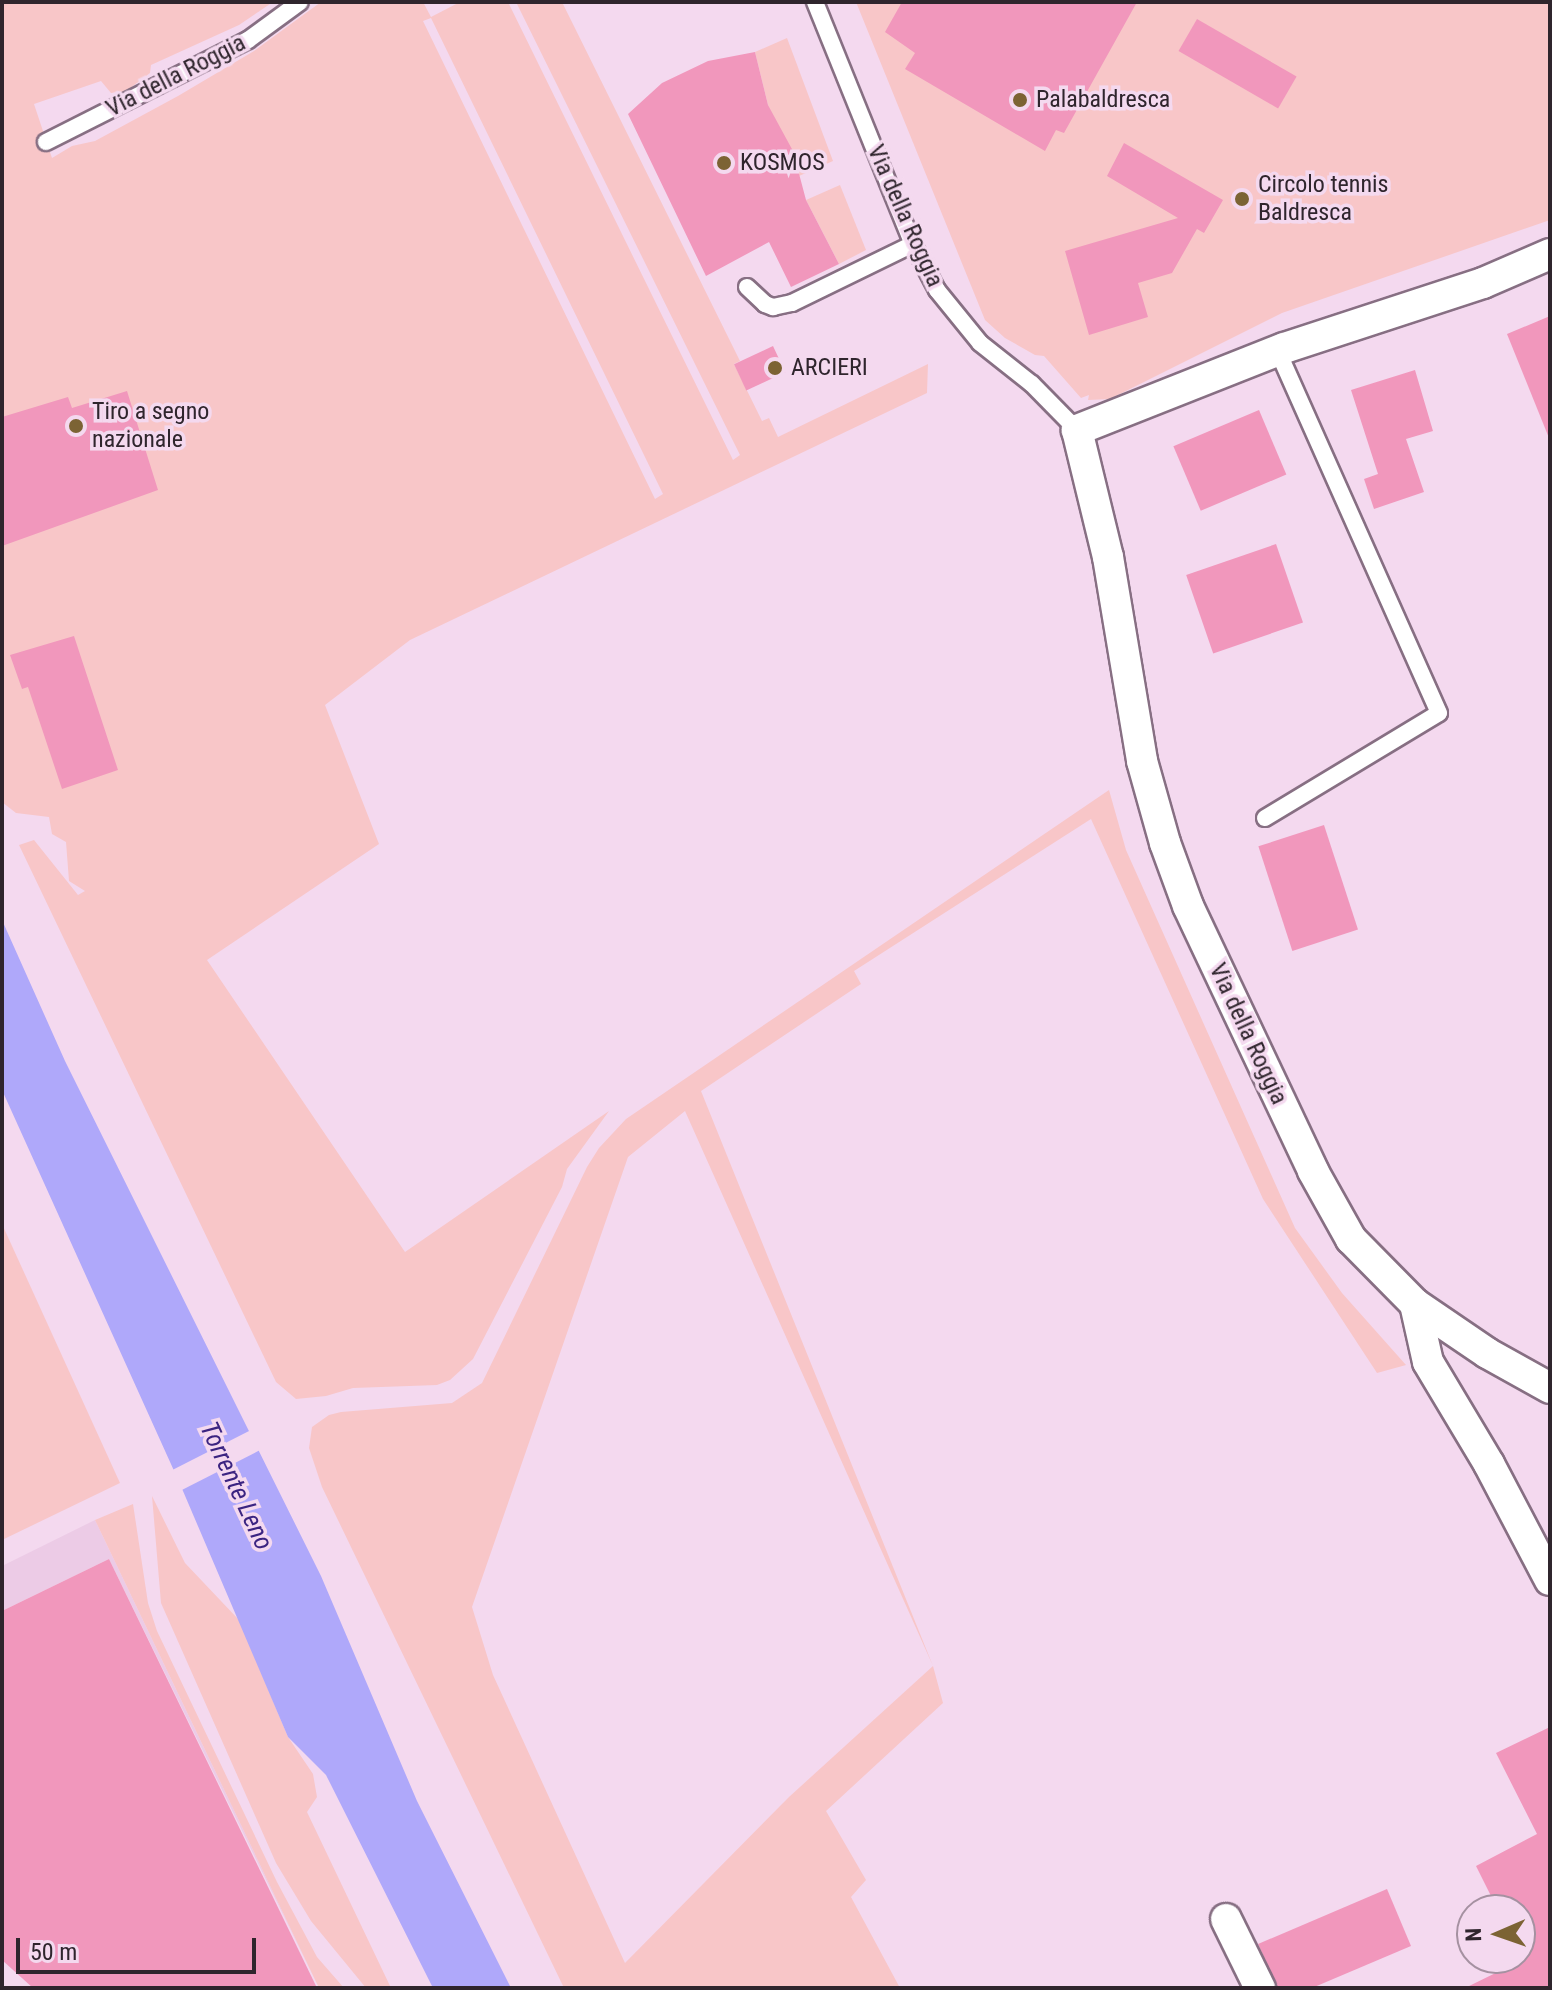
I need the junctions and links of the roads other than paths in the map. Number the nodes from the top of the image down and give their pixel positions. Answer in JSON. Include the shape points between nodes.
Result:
{"nodes":[{"id":1,"x":300,"y":2,"type":"edge"},
{"id":2,"x":815,"y":2,"type":"edge"},
{"id":3,"x":46,"y":142,"type":"dead end"},
{"id":4,"x":913,"y":244,"type":"junction"},
{"id":5,"x":1550,"y":254,"type":"edge"},
{"id":6,"x":747,"y":287,"type":"dead end"},
{"id":7,"x":1278,"y":351,"type":"junction"},
{"id":8,"x":1077,"y":430,"type":"junction"},
{"id":9,"x":1265,"y":818,"type":"dead end"},
{"id":10,"x":1415,"y":1304,"type":"junction"},
{"id":11,"x":1550,"y":1388,"type":"edge"},
{"id":12,"x":1550,"y":1580,"type":"edge"},
{"id":13,"x":1226,"y":1919,"type":"dead end"},
{"id":14,"x":1260,"y":1988,"type":"edge"}],
"edges":[{"from":1,"to":3,"type":"lane","name":"Via della Roggia","via":[[248,40]]},
{"from":2,"to":4,"type":"lane","name":"Via della Roggia"},
{"from":4,"to":6,"type":"lane","via":[[792,303],[765,304]]},
{"from":4,"to":8,"type":"lane","name":"Via della Roggia","via":[[937,290],[980,343],[1032,384]]},
{"from":5,"to":7,"type":"street","via":[[1483,283]]},
{"from":7,"to":8,"type":"street"},
{"from":7,"to":9,"type":"lane","via":[[1439,713]]},
{"from":8,"to":10,"type":"street","name":"Via della Roggia","via":[[1108,557],[1142,761],[1188,906],[1313,1171],[1351,1239]]},
{"from":10,"to":11,"type":"street","name":"Via della Roggia"},
{"from":10,"to":12,"type":"street","via":[[1428,1362]]},
{"from":13,"to":14,"type":"street"}]}
